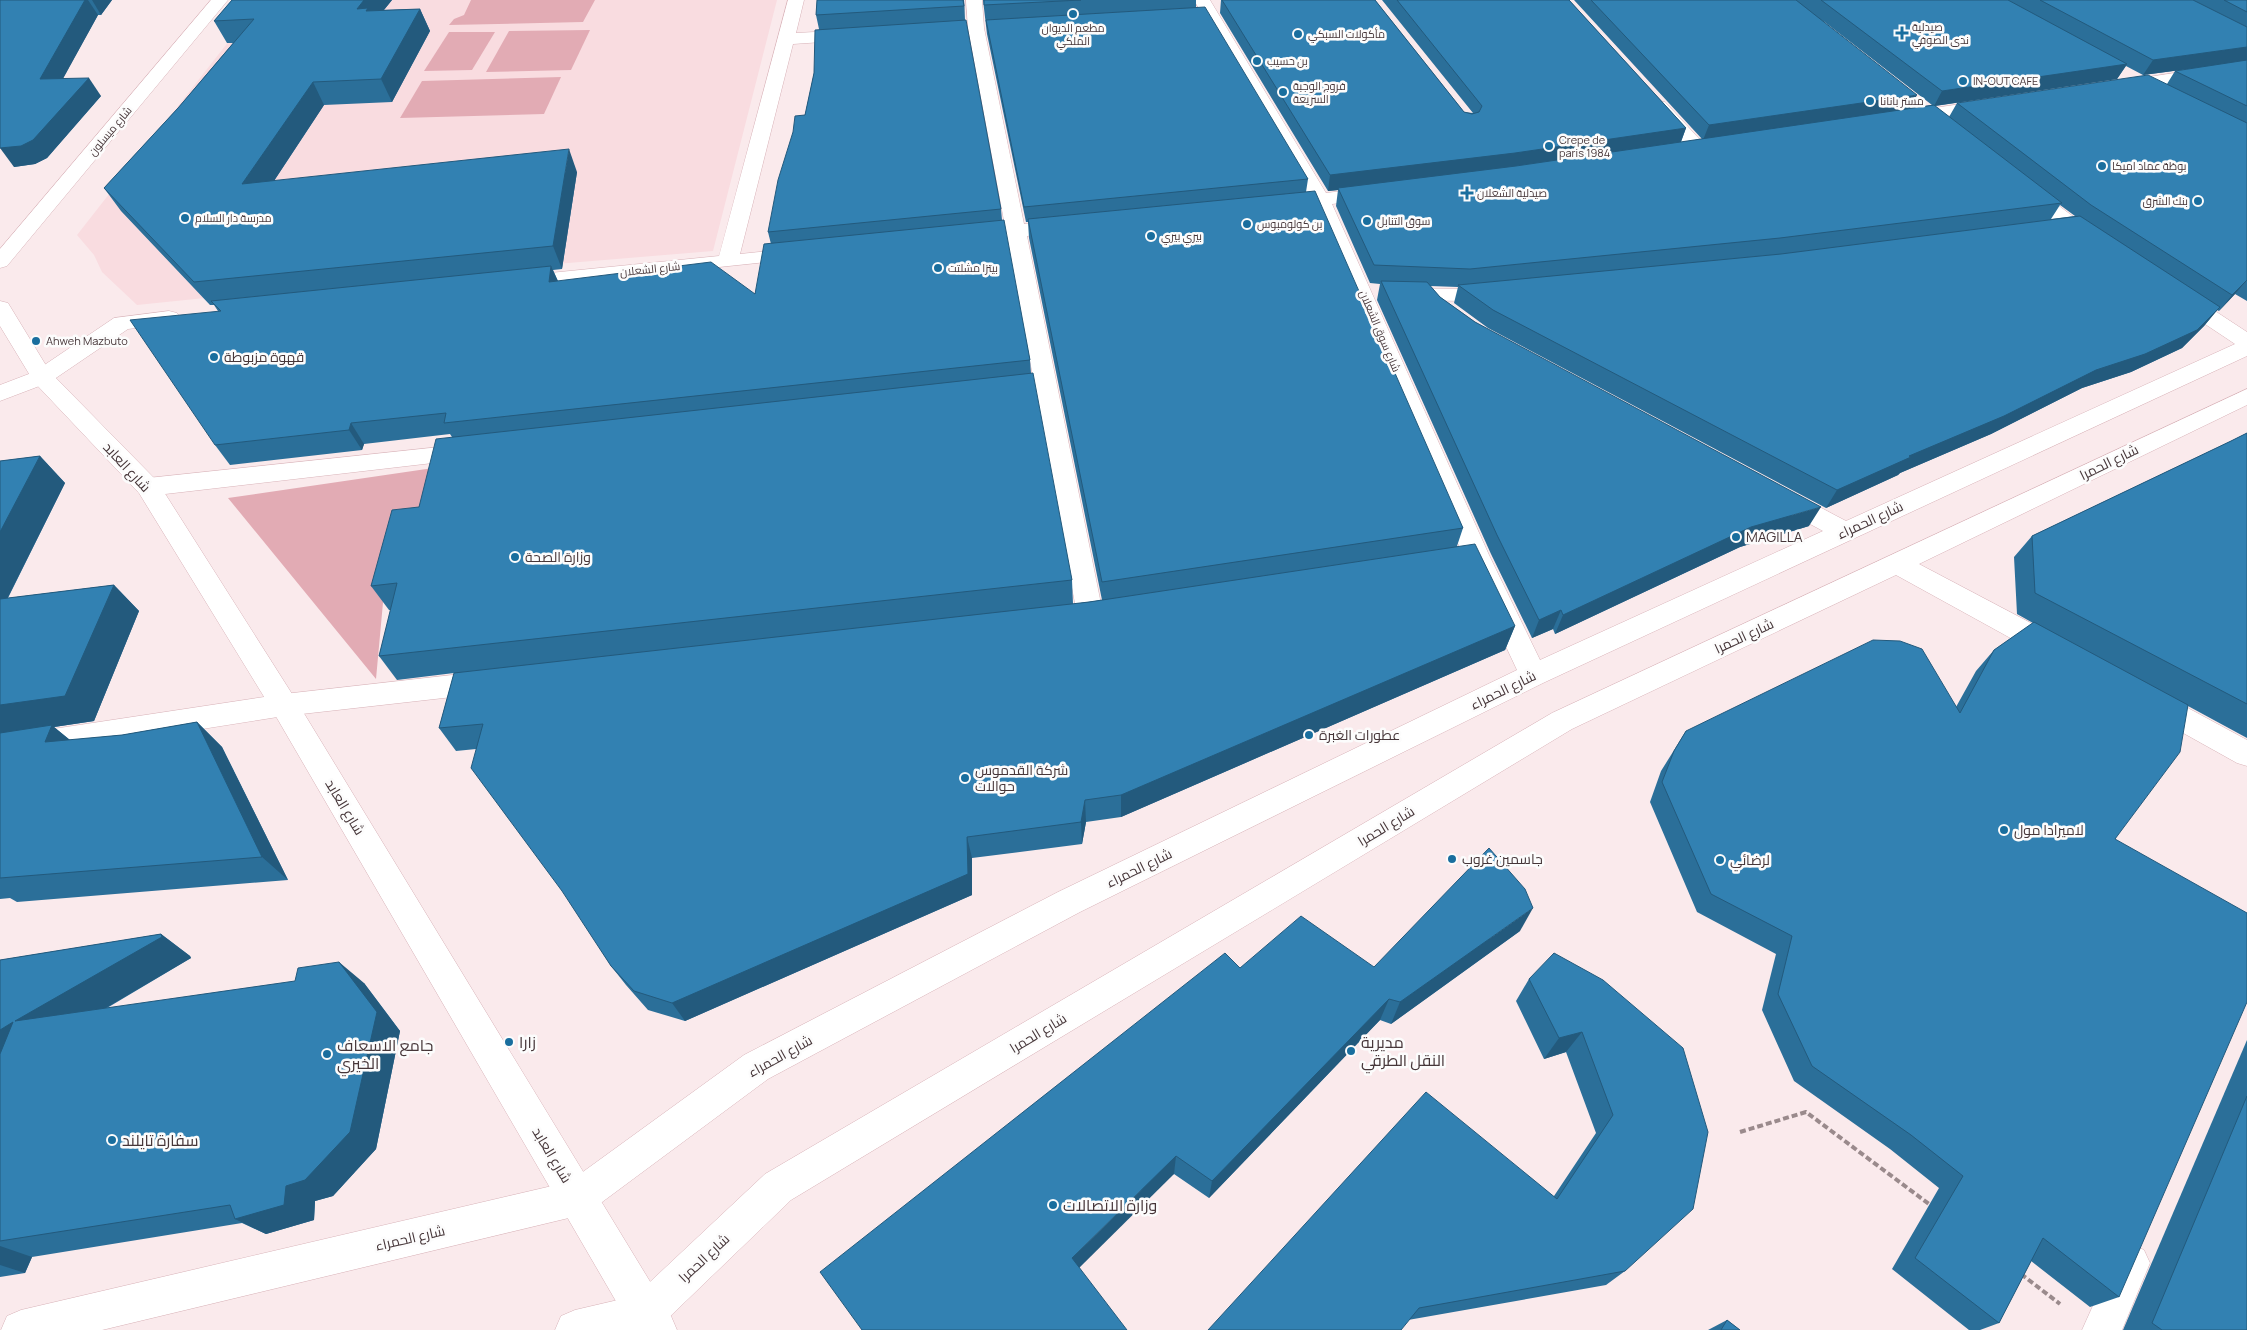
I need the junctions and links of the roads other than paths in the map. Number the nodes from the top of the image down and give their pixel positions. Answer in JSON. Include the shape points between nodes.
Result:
{"nodes":[{"id":1,"x":220,"y":0,"type":"edge"},
{"id":2,"x":796,"y":0,"type":"edge"},
{"id":3,"x":974,"y":0,"type":"edge"},
{"id":4,"x":1207,"y":8,"type":"edge"},
{"id":5,"x":866,"y":34,"type":"edge"},
{"id":6,"x":786,"y":39,"type":"junction"},
{"id":7,"x":2247,"y":67,"type":"edge"},
{"id":8,"x":2115,"y":69,"type":"edge"},
{"id":9,"x":2141,"y":83,"type":"junction"},
{"id":10,"x":2102,"y":89,"type":"edge"},
{"id":11,"x":1645,"y":91,"type":"edge"},
{"id":12,"x":1904,"y":96,"type":"edge"},
{"id":13,"x":2167,"y":96,"type":"edge"},
{"id":14,"x":2005,"y":103,"type":"edge"},
{"id":15,"x":1927,"y":114,"type":"junction"},
{"id":16,"x":1889,"y":120,"type":"edge"},
{"id":17,"x":1950,"y":132,"type":"edge"},
{"id":18,"x":1697,"y":148,"type":"edge"},
{"id":19,"x":2011,"y":179,"type":"edge"},
{"id":20,"x":1397,"y":190,"type":"edge"},
{"id":21,"x":1321,"y":200,"type":"junction"},
{"id":22,"x":1262,"y":206,"type":"edge"},
{"id":23,"x":1085,"y":224,"type":"edge"},
{"id":24,"x":2072,"y":226,"type":"junction"},
{"id":25,"x":2043,"y":230,"type":"edge"},
{"id":26,"x":1016,"y":231,"type":"junction"},
{"id":27,"x":947,"y":238,"type":"edge"},
{"id":28,"x":2106,"y":248,"type":"edge"},
{"id":29,"x":818,"y":252,"type":"edge"},
{"id":30,"x":728,"y":261,"type":"junction"},
{"id":31,"x":0,"y":262,"type":"edge"},
{"id":32,"x":503,"y":284,"type":"edge"},
{"id":33,"x":2164,"y":287,"type":"edge"},
{"id":34,"x":1514,"y":290,"type":"edge"},
{"id":35,"x":1376,"y":292,"type":"junction"},
{"id":36,"x":1431,"y":295,"type":"junction"},
{"id":37,"x":0,"y":308,"type":"edge"},
{"id":38,"x":189,"y":316,"type":"edge"},
{"id":39,"x":1453,"y":316,"type":"edge"},
{"id":40,"x":2247,"y":342,"type":"edge"},
{"id":41,"x":2247,"y":347,"type":"edge"},
{"id":42,"x":42,"y":377,"type":"junction"},
{"id":43,"x":1046,"y":388,"type":"junction"},
{"id":44,"x":0,"y":394,"type":"edge"},
{"id":45,"x":977,"y":395,"type":"edge"},
{"id":46,"x":2247,"y":396,"type":"edge"},
{"id":47,"x":493,"y":449,"type":"edge"},
{"id":48,"x":148,"y":487,"type":"junction"},
{"id":49,"x":1767,"y":490,"type":"edge"},
{"id":50,"x":1846,"y":532,"type":"junction"},
{"id":51,"x":1476,"y":554,"type":"junction"},
{"id":52,"x":1447,"y":559,"type":"edge"},
{"id":53,"x":1897,"y":564,"type":"junction"},
{"id":54,"x":1119,"y":609,"type":"edge"},
{"id":55,"x":2081,"y":664,"type":"edge"},
{"id":56,"x":1533,"y":675,"type":"junction"},
{"id":57,"x":510,"y":680,"type":"edge"},
{"id":58,"x":2133,"y":692,"type":"edge"},
{"id":59,"x":284,"y":705,"type":"junction"},
{"id":60,"x":0,"y":749,"type":"edge"},
{"id":61,"x":2247,"y":754,"type":"edge"},
{"id":62,"x":577,"y":1198,"type":"junction"},
{"id":63,"x":2145,"y":1231,"type":"edge"},
{"id":64,"x":651,"y":1322,"type":"edge"},
{"id":65,"x":21,"y":1330,"type":"edge"},
{"id":66,"x":575,"y":1330,"type":"edge"},
{"id":67,"x":2102,"y":1330,"type":"edge"}],
"edges":[{"from":1,"to":31,"type":"street","name":"شارع ميسلون"},
{"from":2,"to":6,"type":"street"},
{"from":3,"to":26,"type":"street","via":[[975,28]]},
{"from":4,"to":21,"type":"street","name":"شارع سوق الشعلان"},
{"from":5,"to":6,"type":"street"},
{"from":6,"to":30,"type":"street"},
{"from":7,"to":9,"type":"street"},
{"from":8,"to":9,"type":"street"},
{"from":9,"to":10,"type":"street"},
{"from":9,"to":13,"type":"street"},
{"from":11,"to":18,"type":"street"},
{"from":12,"to":15,"type":"street"},
{"from":14,"to":15,"type":"street"},
{"from":15,"to":16,"type":"street"},
{"from":15,"to":17,"type":"street"},
{"from":19,"to":24,"type":"street"},
{"from":20,"to":21,"type":"street"},
{"from":21,"to":22,"type":"street"},
{"from":21,"to":35,"type":"street","name":"شارع سوق الشعلان"},
{"from":23,"to":26,"type":"street"},
{"from":24,"to":25,"type":"street"},
{"from":24,"to":28,"type":"street"},
{"from":26,"to":27,"type":"street"},
{"from":26,"to":43,"type":"street"},
{"from":29,"to":30,"type":"street","name":"شارع الشعلان"},
{"from":30,"to":32,"type":"street","name":"شارع الشعلان"},
{"from":33,"to":40,"type":"street"},
{"from":34,"to":36,"type":"street"},
{"from":35,"to":36,"type":"street"},
{"from":35,"to":51,"type":"street","name":"شارع سوق الشعلان"},
{"from":36,"to":39,"type":"street"},
{"from":37,"to":42,"type":"street","name":"شارع العابد"},
{"from":38,"to":42,"type":"street","via":[[122,323]]},
{"from":41,"to":50,"type":"street","name":"شارع الحمراء"},
{"from":42,"to":44,"type":"street"},
{"from":42,"to":48,"type":"street","name":"شارع العابد"},
{"from":43,"to":45,"type":"street"},
{"from":43,"to":54,"type":"street","via":[[1080,615]]},
{"from":46,"to":53,"type":"street","name":"شارع الحمرا"},
{"from":47,"to":48,"type":"street"},
{"from":48,"to":59,"type":"street","name":"شارع العابد"},
{"from":49,"to":50,"type":"street"},
{"from":50,"to":56,"type":"street","name":"شارع الحمراء"},
{"from":51,"to":52,"type":"street"},
{"from":51,"to":56,"type":"street","name":"شارع سوق الشعلان"},
{"from":53,"to":55,"type":"street"},
{"from":53,"to":64,"type":"street","name":"شارع الحمرا","via":[[1562,721],[787,1182]]},
{"from":56,"to":62,"type":"street","name":"شارع الحمراء","via":[[1069,902],[756,1067]]},
{"from":57,"to":59,"type":"street"},
{"from":58,"to":61,"type":"street"},
{"from":59,"to":60,"type":"street"},
{"from":59,"to":62,"type":"street","name":"شارع العابد"},
{"from":62,"to":64,"type":"street","name":"شارع العابد"},
{"from":62,"to":65,"type":"street","name":"شارع الحمراء"},
{"from":63,"to":67,"type":"street"},
{"from":64,"to":66,"type":"street","name":"شارع الحمرا"}]}
